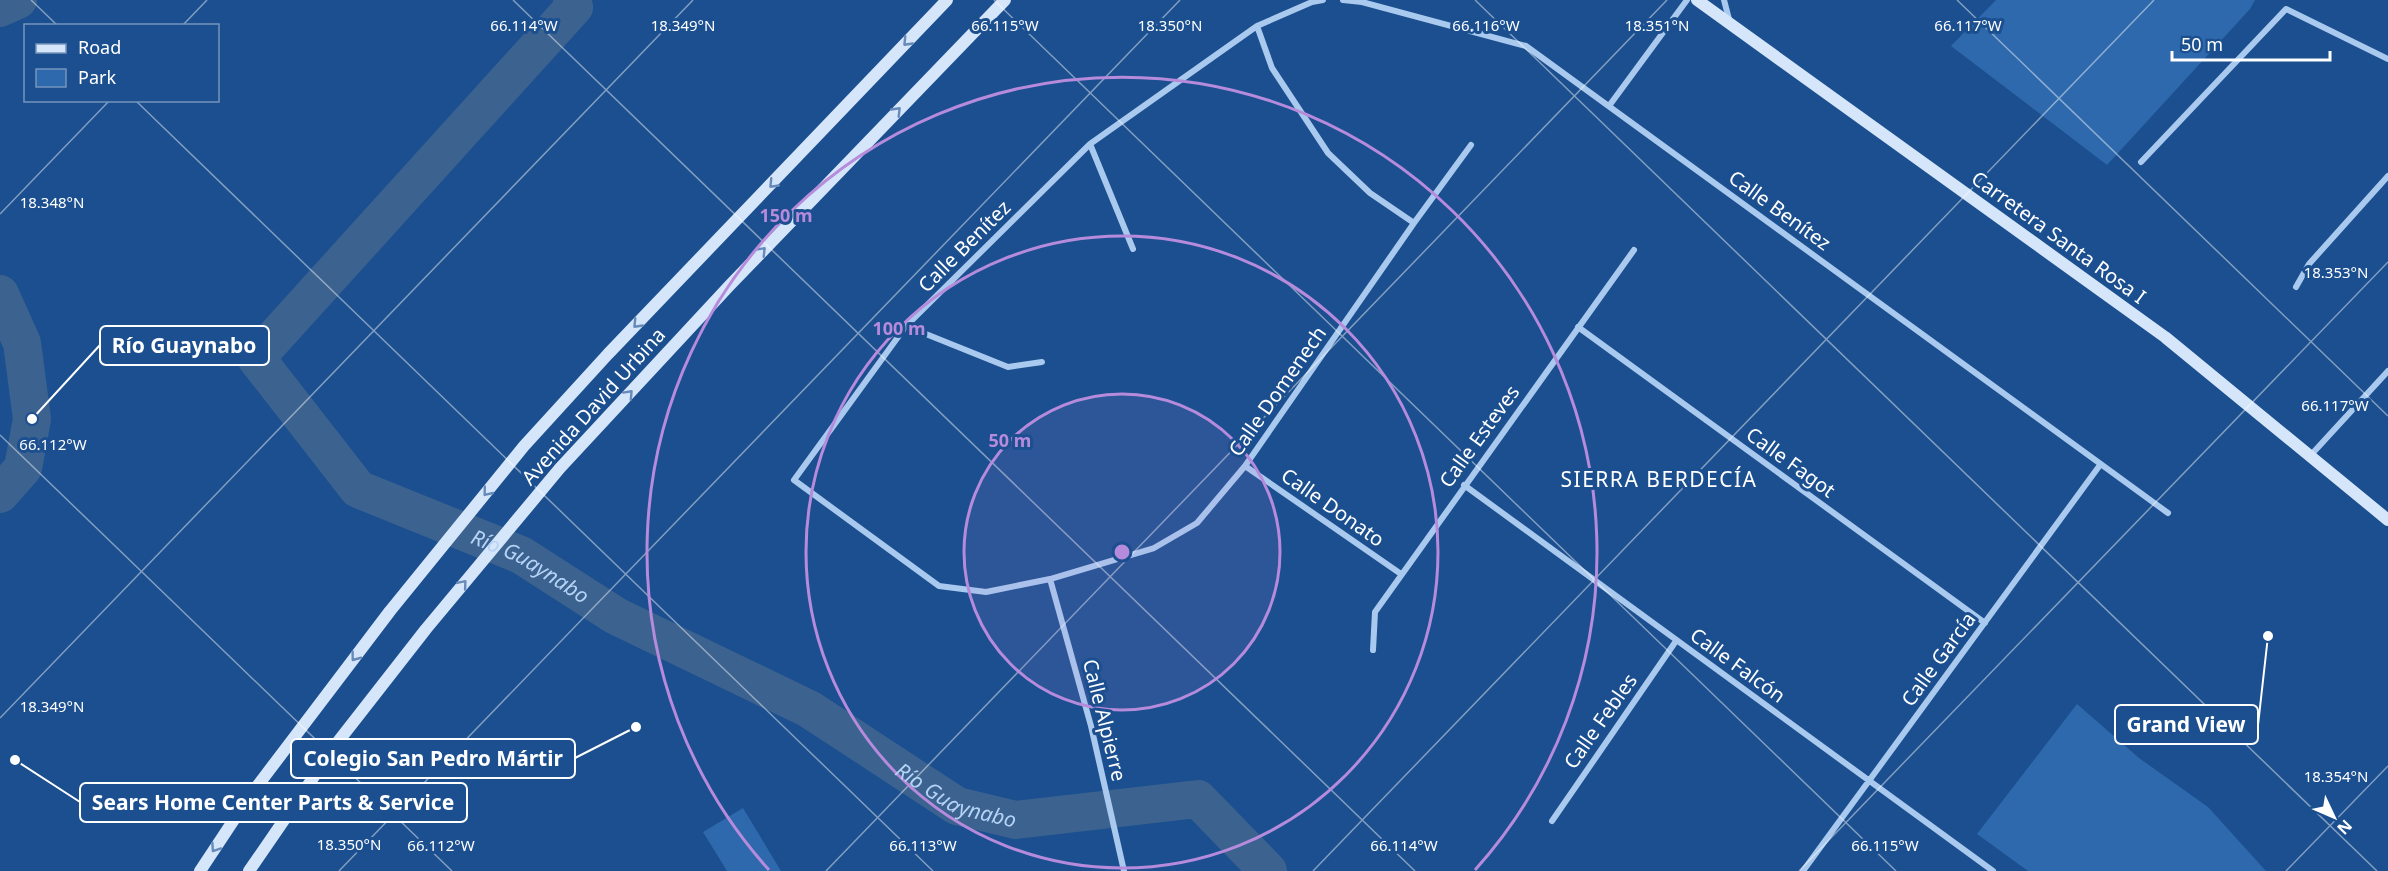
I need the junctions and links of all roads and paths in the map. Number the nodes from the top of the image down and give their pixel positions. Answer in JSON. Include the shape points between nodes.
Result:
{"nodes":[{"id":1,"x":947,"y":0,"type":"edge"},
{"id":2,"x":1005,"y":0,"type":"edge"},
{"id":3,"x":1323,"y":0,"type":"edge"},
{"id":4,"x":1343,"y":0,"type":"edge"},
{"id":5,"x":1687,"y":0,"type":"edge"},
{"id":6,"x":1696,"y":0,"type":"edge"},
{"id":7,"x":1724,"y":0,"type":"edge"},
{"id":8,"x":1730,"y":25,"type":"junction"},
{"id":9,"x":1257,"y":26,"type":"junction"},
{"id":10,"x":2388,"y":59,"type":"edge"},
{"id":11,"x":1609,"y":106,"type":"junction"},
{"id":12,"x":1090,"y":144,"type":"junction"},
{"id":13,"x":1471,"y":145,"type":"dead end"},
{"id":14,"x":2141,"y":162,"type":"dead end"},
{"id":15,"x":2388,"y":176,"type":"edge"},
{"id":16,"x":1414,"y":223,"type":"junction"},
{"id":17,"x":1133,"y":249,"type":"dead end"},
{"id":18,"x":1634,"y":250,"type":"dead end"},
{"id":19,"x":2296,"y":287,"type":"dead end"},
{"id":20,"x":906,"y":326,"type":"junction"},
{"id":21,"x":1578,"y":327,"type":"junction"},
{"id":22,"x":1042,"y":362,"type":"dead end"},
{"id":23,"x":2388,"y":371,"type":"edge"},
{"id":24,"x":2310,"y":456,"type":"junction"},
{"id":25,"x":2100,"y":465,"type":"junction"},
{"id":26,"x":1245,"y":466,"type":"junction"},
{"id":27,"x":1464,"y":485,"type":"junction"},
{"id":28,"x":2168,"y":513,"type":"dead end"},
{"id":29,"x":2388,"y":520,"type":"edge"},
{"id":30,"x":1401,"y":574,"type":"junction"},
{"id":31,"x":1050,"y":579,"type":"junction"},
{"id":32,"x":1985,"y":623,"type":"junction"},
{"id":33,"x":1676,"y":641,"type":"junction"},
{"id":34,"x":1373,"y":650,"type":"dead end"},
{"id":35,"x":1870,"y":781,"type":"junction"},
{"id":36,"x":1552,"y":821,"type":"dead end"},
{"id":37,"x":200,"y":871,"type":"edge"},
{"id":38,"x":249,"y":871,"type":"edge"},
{"id":39,"x":1124,"y":871,"type":"edge"},
{"id":40,"x":1803,"y":871,"type":"edge"},
{"id":41,"x":1993,"y":871,"type":"edge"}],
"edges":[{"from":1,"to":37,"type":"street","name":"Avenida David Urbina","one_way":true,"via":[[524,446],[390,611],[249,797]]},
{"from":38,"to":2,"type":"street","name":"Avenida David Urbina","one_way":true,"via":[[337,743],[560,468]]},
{"from":3,"to":9,"type":"street","name":"Calle Benítez"},
{"from":4,"to":11,"type":"street","name":"Calle Benítez","via":[[1526,46]]},
{"from":5,"to":11,"type":"street"},
{"from":6,"to":8,"type":"street","name":"Carretera Santa Rosa I"},
{"from":7,"to":8,"type":"street"},
{"from":8,"to":24,"type":"street","name":"Carretera Santa Rosa I","via":[[2165,337]]},
{"from":9,"to":12,"type":"street","name":"Calle Benítez"},
{"from":9,"to":16,"type":"street","via":[[1272,68],[1328,153],[1370,193]]},
{"from":10,"to":14,"type":"street","via":[[2286,9]]},
{"from":11,"to":25,"type":"street","name":"Calle Benítez"},
{"from":12,"to":17,"type":"street"},
{"from":12,"to":20,"type":"street","name":"Calle Benítez"},
{"from":13,"to":16,"type":"street","name":"Calle Domenech"},
{"from":15,"to":19,"type":"street","via":[[2309,264]]},
{"from":16,"to":26,"type":"street","name":"Calle Domenech"},
{"from":18,"to":21,"type":"street","name":"Calle Esteves"},
{"from":20,"to":22,"type":"street","via":[[1008,367]]},
{"from":20,"to":31,"type":"street","name":"Calle Benítez","via":[[794,480],[939,586],[986,592]]},
{"from":21,"to":27,"type":"street","name":"Calle Esteves"},
{"from":21,"to":32,"type":"street","name":"Calle Fagot"},
{"from":23,"to":24,"type":"street"},
{"from":24,"to":29,"type":"street","name":"Carretera Santa Rosa I"},
{"from":25,"to":28,"type":"street","name":"Calle Benítez"},
{"from":25,"to":32,"type":"street","name":"Calle García"},
{"from":26,"to":30,"type":"street","name":"Calle Donato"},
{"from":26,"to":31,"type":"street","name":"Calle Domenech","via":[[1197,523],[1154,548]]},
{"from":27,"to":30,"type":"street","name":"Calle Esteves"},
{"from":27,"to":33,"type":"street","name":"Calle Falcón"},
{"from":30,"to":34,"type":"street","name":"Calle Esteves","via":[[1375,612]]},
{"from":31,"to":39,"type":"street","name":"Calle Alpierre","via":[[1091,726]]},
{"from":32,"to":35,"type":"street","name":"Calle García"},
{"from":33,"to":35,"type":"street","name":"Calle Falcón"},
{"from":33,"to":36,"type":"street","name":"Calle Febles"},
{"from":35,"to":40,"type":"street","name":"Calle García"},
{"from":35,"to":41,"type":"street","name":"Calle Falcón"}]}
